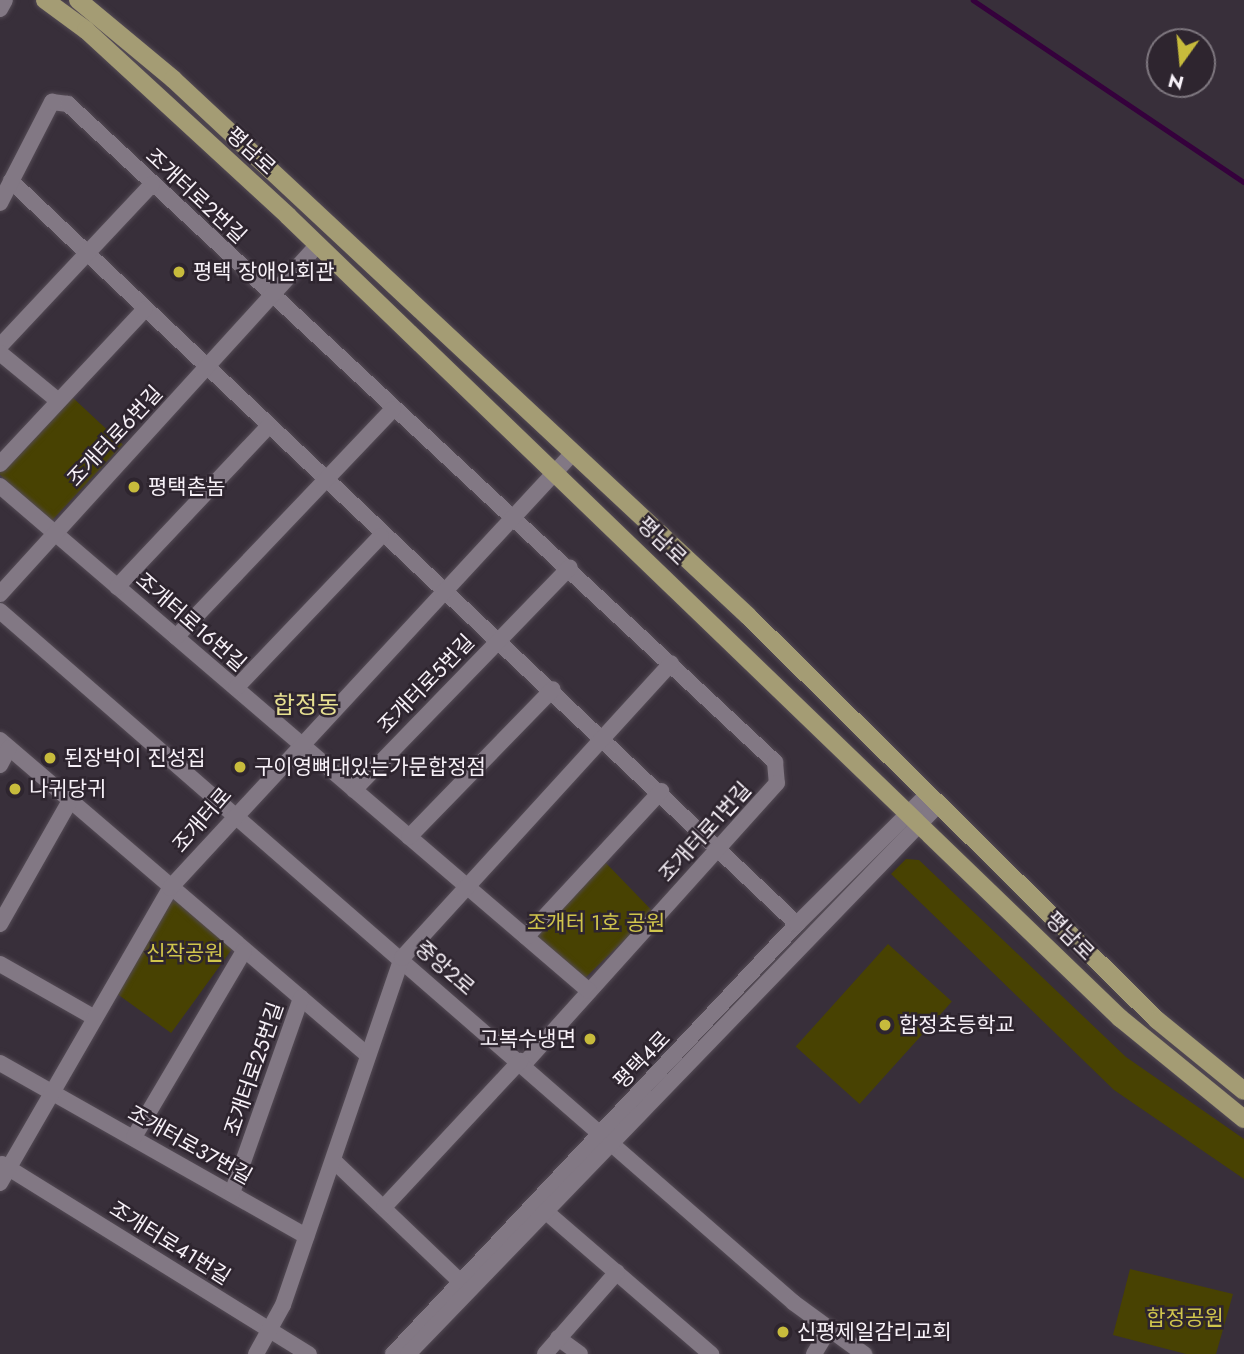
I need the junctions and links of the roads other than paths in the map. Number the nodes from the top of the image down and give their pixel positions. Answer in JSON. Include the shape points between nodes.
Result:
{"nodes":[{"id":1,"x":5,"y":0,"type":"edge"},
{"id":2,"x":45,"y":0,"type":"edge"},
{"id":3,"x":78,"y":0,"type":"edge"},
{"id":4,"x":0,"y":9,"type":"edge"},
{"id":5,"x":11,"y":181,"type":"junction"},
{"id":6,"x":152,"y":184,"type":"junction"},
{"id":7,"x":0,"y":203,"type":"edge"},
{"id":8,"x":318,"y":244,"type":"junction"},
{"id":9,"x":87,"y":253,"type":"junction"},
{"id":10,"x":273,"y":296,"type":"junction"},
{"id":11,"x":145,"y":309,"type":"junction"},
{"id":12,"x":0,"y":346,"type":"edge"},
{"id":13,"x":0,"y":352,"type":"edge"},
{"id":14,"x":208,"y":368,"type":"junction"},
{"id":15,"x":56,"y":399,"type":"junction"},
{"id":16,"x":393,"y":409,"type":"junction"},
{"id":17,"x":267,"y":428,"type":"junction"},
{"id":18,"x":570,"y":456,"type":"junction"},
{"id":19,"x":0,"y":464,"type":"edge"},
{"id":20,"x":557,"y":471,"type":"junction"},
{"id":21,"x":325,"y":480,"type":"junction"},
{"id":22,"x":0,"y":486,"type":"edge"},
{"id":23,"x":514,"y":521,"type":"junction"},
{"id":24,"x":54,"y":533,"type":"junction"},
{"id":25,"x":381,"y":536,"type":"junction"},
{"id":26,"x":570,"y":567,"type":"junction"},
{"id":27,"x":117,"y":587,"type":"junction"},
{"id":28,"x":0,"y":594,"type":"edge"},
{"id":29,"x":444,"y":594,"type":"junction"},
{"id":30,"x":0,"y":611,"type":"edge"},
{"id":31,"x":176,"y":637,"type":"junction"},
{"id":32,"x":499,"y":638,"type":"junction"},
{"id":33,"x":671,"y":663,"type":"junction"},
{"id":34,"x":236,"y":688,"type":"junction"},
{"id":35,"x":553,"y":689,"type":"junction"},
{"id":36,"x":605,"y":737,"type":"junction"},
{"id":37,"x":5,"y":744,"type":"edge"},
{"id":38,"x":299,"y":745,"type":"junction"},
{"id":39,"x":0,"y":765,"type":"edge"},
{"id":40,"x":354,"y":790,"type":"junction"},
{"id":41,"x":662,"y":790,"type":"junction"},
{"id":42,"x":70,"y":801,"type":"junction"},
{"id":43,"x":930,"y":802,"type":"junction"},
{"id":44,"x":234,"y":813,"type":"junction"},
{"id":45,"x":916,"y":818,"type":"junction"},
{"id":46,"x":409,"y":837,"type":"junction"},
{"id":47,"x":720,"y":848,"type":"junction"},
{"id":48,"x":170,"y":888,"type":"junction"},
{"id":49,"x":468,"y":888,"type":"junction"},
{"id":50,"x":0,"y":924,"type":"edge"},
{"id":51,"x":797,"y":924,"type":"junction"},
{"id":52,"x":526,"y":937,"type":"junction"},
{"id":53,"x":244,"y":951,"type":"junction"},
{"id":54,"x":402,"y":958,"type":"junction"},
{"id":55,"x":0,"y":964,"type":"edge"},
{"id":56,"x":589,"y":991,"type":"junction"},
{"id":57,"x":301,"y":998,"type":"junction"},
{"id":58,"x":95,"y":1018,"type":"junction"},
{"id":59,"x":368,"y":1055,"type":"junction"},
{"id":60,"x":522,"y":1062,"type":"junction"},
{"id":61,"x":0,"y":1063,"type":"edge"},
{"id":62,"x":1244,"y":1091,"type":"edge"},
{"id":63,"x":53,"y":1093,"type":"junction"},
{"id":64,"x":1244,"y":1119,"type":"edge"},
{"id":65,"x":605,"y":1136,"type":"junction"},
{"id":66,"x":134,"y":1138,"type":"junction"},
{"id":67,"x":334,"y":1161,"type":"junction"},
{"id":68,"x":4,"y":1165,"type":"edge"},
{"id":69,"x":0,"y":1183,"type":"edge"},
{"id":70,"x":232,"y":1193,"type":"junction"},
{"id":71,"x":384,"y":1207,"type":"junction"},
{"id":72,"x":544,"y":1210,"type":"junction"},
{"id":73,"x":306,"y":1236,"type":"junction"},
{"id":74,"x":617,"y":1272,"type":"junction"},
{"id":75,"x":465,"y":1286,"type":"junction"},
{"id":76,"x":266,"y":1327,"type":"junction"},
{"id":77,"x":828,"y":1331,"type":"junction"},
{"id":78,"x":558,"y":1338,"type":"junction"},
{"id":79,"x":256,"y":1354,"type":"edge"},
{"id":80,"x":309,"y":1354,"type":"edge"},
{"id":81,"x":393,"y":1354,"type":"edge"},
{"id":82,"x":408,"y":1354,"type":"edge"},
{"id":83,"x":545,"y":1354,"type":"edge"},
{"id":84,"x":580,"y":1354,"type":"edge"},
{"id":85,"x":711,"y":1354,"type":"edge"},
{"id":86,"x":814,"y":1354,"type":"edge"},
{"id":87,"x":864,"y":1354,"type":"edge"}],
"edges":[{"from":1,"to":4,"type":"street"},
{"from":2,"to":8,"type":"main road","name":"평남로","via":[[86,30]]},
{"from":3,"to":18,"type":"main road","name":"평남로","via":[[173,79]]},
{"from":5,"to":6,"type":"street","name":"조개터로2번길","via":[[52,102],[68,104]]},
{"from":5,"to":7,"type":"street","name":"조개터로2번길"},
{"from":5,"to":9,"type":"street"},
{"from":6,"to":9,"type":"street"},
{"from":6,"to":10,"type":"street","name":"조개터로2번길"},
{"from":8,"to":10,"type":"street","name":"조개터로6번길"},
{"from":8,"to":20,"type":"main road","name":"평남로"},
{"from":9,"to":11,"type":"street"},
{"from":9,"to":12,"type":"street"},
{"from":10,"to":14,"type":"street","name":"조개터로6번길"},
{"from":10,"to":16,"type":"street","name":"조개터로2번길"},
{"from":11,"to":14,"type":"street"},
{"from":11,"to":15,"type":"street"},
{"from":13,"to":15,"type":"street"},
{"from":14,"to":17,"type":"street"},
{"from":14,"to":24,"type":"street","name":"조개터로6번길"},
{"from":15,"to":19,"type":"street"},
{"from":16,"to":21,"type":"street"},
{"from":16,"to":23,"type":"street","name":"조개터로2번길"},
{"from":17,"to":21,"type":"street"},
{"from":17,"to":27,"type":"street"},
{"from":18,"to":20,"type":"street","name":"조개터로"},
{"from":18,"to":43,"type":"main road","name":"평남로","via":[[748,616]]},
{"from":20,"to":23,"type":"street","name":"조개터로"},
{"from":20,"to":45,"type":"main road","name":"평남로"},
{"from":21,"to":25,"type":"street"},
{"from":21,"to":31,"type":"street"},
{"from":22,"to":24,"type":"street","name":"조개터로16번길"},
{"from":23,"to":26,"type":"street","name":"조개터로1번길"},
{"from":23,"to":29,"type":"street","name":"조개터로"},
{"from":24,"to":27,"type":"street","name":"조개터로16번길"},
{"from":24,"to":28,"type":"street"},
{"from":25,"to":29,"type":"street"},
{"from":25,"to":34,"type":"street"},
{"from":26,"to":32,"type":"street","name":"조개터로5번길"},
{"from":26,"to":33,"type":"street","name":"조개터로1번길"},
{"from":27,"to":31,"type":"street","name":"조개터로16번길"},
{"from":29,"to":32,"type":"street","name":"조개터로5번길"},
{"from":29,"to":38,"type":"street","name":"조개터로"},
{"from":30,"to":44,"type":"street","name":"중앙2로"},
{"from":31,"to":34,"type":"street","name":"조개터로16번길"},
{"from":32,"to":35,"type":"street","name":"조개터로5번길"},
{"from":32,"to":40,"type":"street","name":"조개터로5번길"},
{"from":33,"to":36,"type":"street"},
{"from":33,"to":47,"type":"street","name":"조개터로1번길","via":[[775,762],[777,783]]},
{"from":34,"to":38,"type":"street","name":"조개터로16번길"},
{"from":35,"to":36,"type":"street","name":"조개터로5번길"},
{"from":35,"to":46,"type":"street"},
{"from":36,"to":41,"type":"street","name":"조개터로5번길"},
{"from":36,"to":49,"type":"street"},
{"from":37,"to":39,"type":"street"},
{"from":37,"to":42,"type":"street","name":"조개터로25번길"},
{"from":38,"to":40,"type":"street","name":"조개터로16번길"},
{"from":38,"to":44,"type":"street","name":"조개터로"},
{"from":40,"to":46,"type":"street","name":"조개터로16번길"},
{"from":41,"to":47,"type":"street","name":"조개터로5번길"},
{"from":41,"to":52,"type":"street"},
{"from":42,"to":48,"type":"street","name":"조개터로25번길"},
{"from":42,"to":50,"type":"street"},
{"from":43,"to":45,"type":"street","name":"평택4로"},
{"from":43,"to":62,"type":"main road","name":"평남로","via":[[1157,1020]]},
{"from":44,"to":48,"type":"street","name":"조개터로"},
{"from":44,"to":54,"type":"street","name":"중앙2로"},
{"from":45,"to":51,"type":"street","name":"평택4로"},
{"from":45,"to":64,"type":"main road","name":"평남로","via":[[1171,1064]]},
{"from":45,"to":65,"type":"street","name":"평택4로"},
{"from":46,"to":49,"type":"street","name":"조개터로16번길"},
{"from":47,"to":51,"type":"street","name":"조개터로5번길"},
{"from":47,"to":56,"type":"street","name":"조개터로1번길"},
{"from":48,"to":53,"type":"street","name":"조개터로25번길"},
{"from":48,"to":58,"type":"street","name":"조개터로"},
{"from":49,"to":52,"type":"street","name":"조개터로16번길"},
{"from":49,"to":54,"type":"street"},
{"from":51,"to":65,"type":"street","name":"평택4로"},
{"from":52,"to":56,"type":"street","name":"조개터로16번길"},
{"from":53,"to":57,"type":"street","name":"조개터로25번길"},
{"from":53,"to":66,"type":"street"},
{"from":54,"to":59,"type":"street"},
{"from":54,"to":60,"type":"street","name":"중앙2로"},
{"from":55,"to":58,"type":"street"},
{"from":56,"to":60,"type":"street","name":"조개터로1번길"},
{"from":57,"to":59,"type":"street","name":"조개터로25번길"},
{"from":57,"to":70,"type":"street","name":"조개터로25번길"},
{"from":58,"to":63,"type":"street","name":"조개터로"},
{"from":59,"to":67,"type":"street"},
{"from":60,"to":65,"type":"street","name":"중앙2로"},
{"from":60,"to":71,"type":"street"},
{"from":61,"to":63,"type":"street","name":"조개터로37번길"},
{"from":63,"to":66,"type":"street","name":"조개터로37번길"},
{"from":63,"to":68,"type":"street","name":"조개터로"},
{"from":65,"to":72,"type":"street","name":"평택4로"},
{"from":65,"to":75,"type":"street","name":"평택4로"},
{"from":65,"to":77,"type":"street","name":"중앙2로"},
{"from":66,"to":70,"type":"street","name":"조개터로37번길"},
{"from":67,"to":71,"type":"street"},
{"from":67,"to":73,"type":"street"},
{"from":68,"to":69,"type":"street","name":"조개터로"},
{"from":68,"to":76,"type":"street","name":"조개터로41번길"},
{"from":70,"to":73,"type":"street","name":"조개터로37번길"},
{"from":71,"to":75,"type":"street"},
{"from":72,"to":74,"type":"street"},
{"from":72,"to":75,"type":"street","name":"평택4로"},
{"from":73,"to":76,"type":"street","via":[[282,1306]]},
{"from":74,"to":78,"type":"street"},
{"from":74,"to":85,"type":"street"},
{"from":75,"to":81,"type":"street","name":"평택4로"},
{"from":75,"to":82,"type":"street","name":"평택4로"},
{"from":76,"to":79,"type":"street"},
{"from":76,"to":80,"type":"street","name":"조개터로41번길"},
{"from":77,"to":86,"type":"street"},
{"from":77,"to":87,"type":"street","name":"중앙2로"},
{"from":78,"to":83,"type":"street"},
{"from":78,"to":84,"type":"street"}]}
